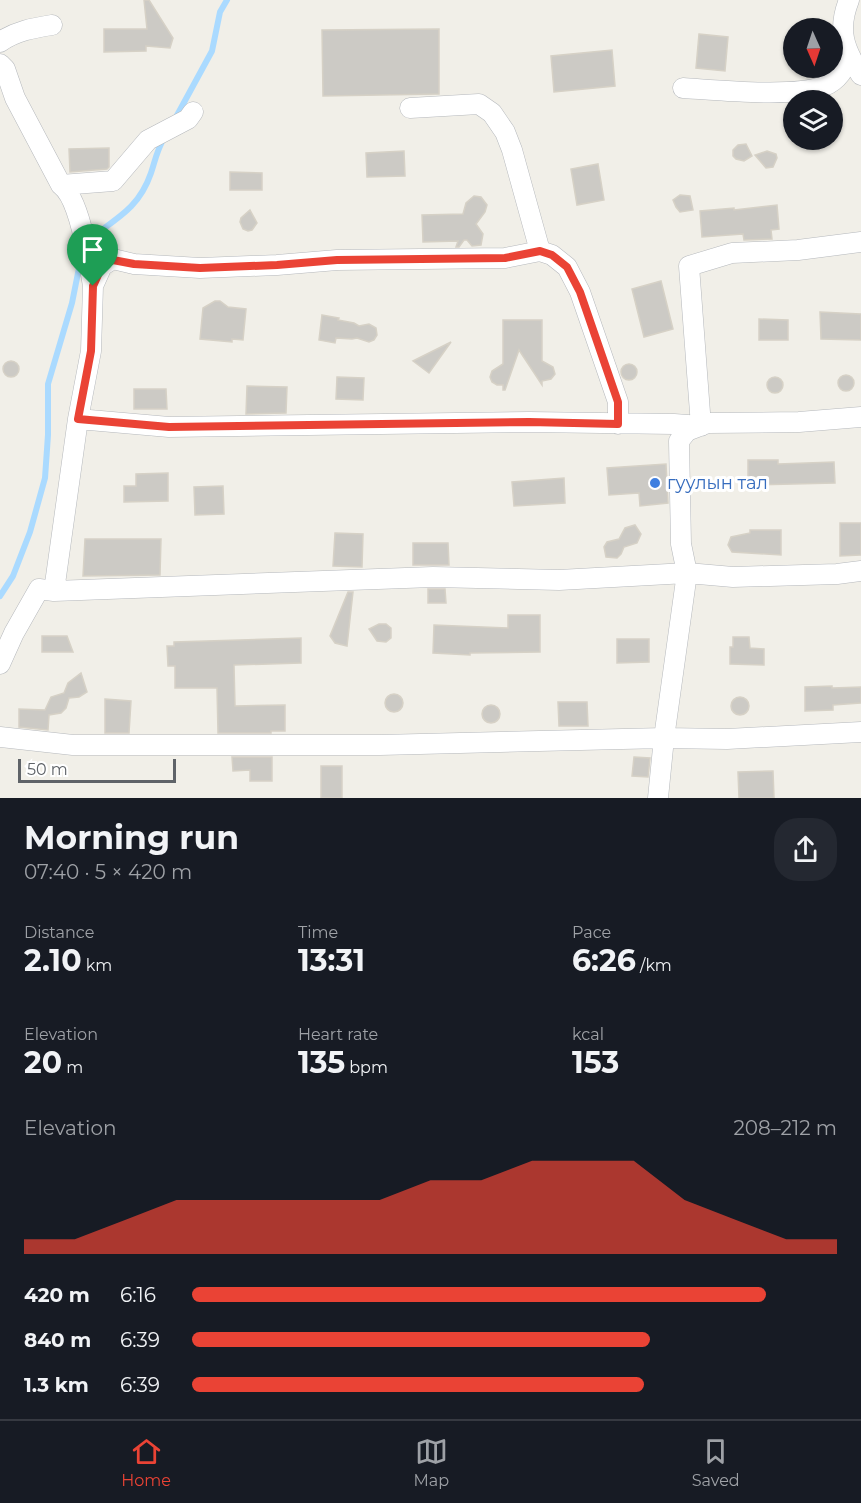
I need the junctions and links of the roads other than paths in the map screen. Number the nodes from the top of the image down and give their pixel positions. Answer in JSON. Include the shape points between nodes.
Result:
{"nodes":[{"id":1,"x":849,"y":0,"type":"edge"},
{"id":2,"x":52,"y":25,"type":"dead end"},
{"id":3,"x":0,"y":42,"type":"edge"},
{"id":4,"x":848,"y":54,"type":"junction"},
{"id":5,"x":0,"y":64,"type":"edge"},
{"id":6,"x":861,"y":75,"type":"edge"},
{"id":7,"x":682,"y":88,"type":"dead end"},
{"id":8,"x":410,"y":108,"type":"dead end"},
{"id":9,"x":193,"y":112,"type":"dead end"},
{"id":10,"x":61,"y":185,"type":"junction"},
{"id":11,"x":861,"y":242,"type":"edge"},
{"id":12,"x":540,"y":251,"type":"junction"},
{"id":13,"x":93,"y":286,"type":"junction"},
{"id":14,"x":861,"y":417,"type":"edge"},
{"id":15,"x":78,"y":419,"type":"junction"},
{"id":16,"x":618,"y":424,"type":"junction"},
{"id":17,"x":701,"y":426,"type":"junction"},
{"id":18,"x":861,"y":572,"type":"edge"},
{"id":19,"x":687,"y":573,"type":"junction"},
{"id":20,"x":54,"y":591,"type":"junction"},
{"id":21,"x":0,"y":664,"type":"edge"},
{"id":22,"x":861,"y":732,"type":"edge"},
{"id":23,"x":0,"y":737,"type":"edge"},
{"id":24,"x":664,"y":738,"type":"junction"},
{"id":25,"x":658,"y":798,"type":"edge"}],
"edges":[{"from":1,"to":4,"type":"street","via":[[842,24]]},
{"from":2,"to":3,"type":"street","via":[[19,32]]},
{"from":4,"to":6,"type":"street"},
{"from":4,"to":7,"type":"street","via":[[843,72],[824,86],[796,91]]},
{"from":5,"to":10,"type":"street"},
{"from":8,"to":12,"type":"street","via":[[479,104],[492,113],[512,150]]},
{"from":9,"to":10,"type":"street","via":[[188,119],[148,140],[113,181]]},
{"from":10,"to":13,"type":"street","via":[[68,190],[84,238]]},
{"from":11,"to":17,"type":"street","via":[[732,253],[689,266]]},
{"from":12,"to":13,"type":"street","via":[[505,258],[337,260],[200,268],[113,260],[102,266]]},
{"from":12,"to":16,"type":"street","via":[[567,267],[580,292],[618,402]]},
{"from":13,"to":15,"type":"street","via":[[91,351]]},
{"from":14,"to":17,"type":"street"},
{"from":15,"to":16,"type":"street","via":[[169,427]]},
{"from":15,"to":20,"type":"street"},
{"from":16,"to":17,"type":"street"},
{"from":17,"to":19,"type":"street","via":[[687,431],[679,441],[681,544]]},
{"from":18,"to":19,"type":"street","via":[[733,577]]},
{"from":19,"to":20,"type":"street","via":[[559,580],[433,577]]},
{"from":19,"to":24,"type":"street"},
{"from":20,"to":21,"type":"street","via":[[39,590]]},
{"from":22,"to":24,"type":"street"},
{"from":23,"to":24,"type":"street","via":[[73,745],[392,745]]},
{"from":24,"to":25,"type":"street"}]}
